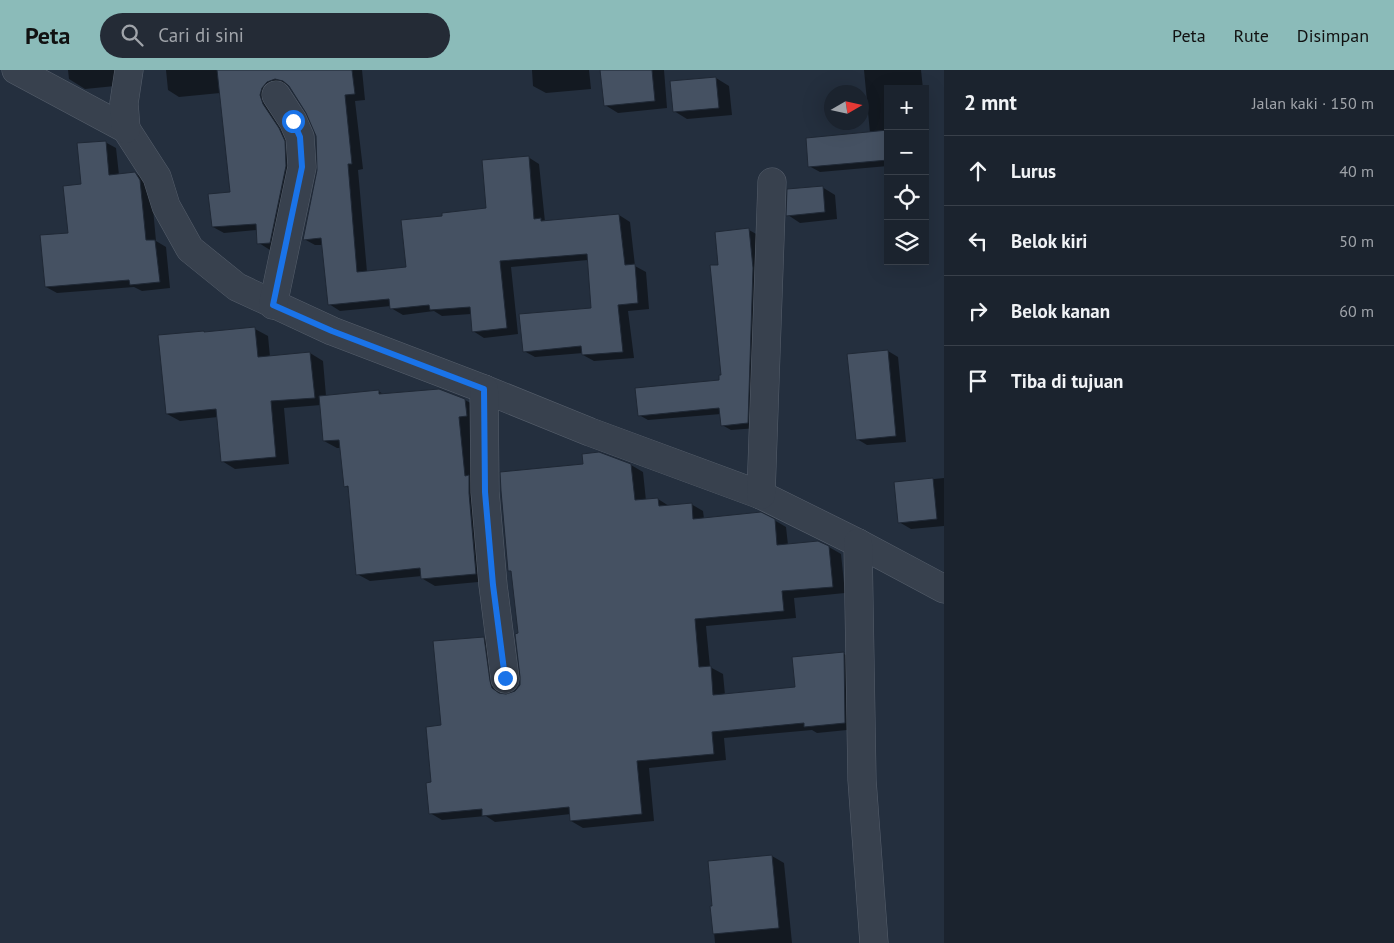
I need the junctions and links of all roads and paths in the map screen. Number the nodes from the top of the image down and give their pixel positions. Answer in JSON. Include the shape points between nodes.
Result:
{"nodes":[{"id":1,"x":16,"y":70,"type":"edge"},
{"id":2,"x":129,"y":70,"type":"edge"},
{"id":3,"x":276,"y":94,"type":"dead end"},
{"id":4,"x":126,"y":129,"type":"junction"},
{"id":5,"x":772,"y":182,"type":"dead end"},
{"id":6,"x":273,"y":305,"type":"junction"},
{"id":7,"x":484,"y":389,"type":"junction"},
{"id":8,"x":761,"y":494,"type":"junction"},
{"id":9,"x":858,"y":543,"type":"junction"},
{"id":10,"x":944,"y":589,"type":"edge"},
{"id":11,"x":505,"y":678,"type":"dead end"},
{"id":12,"x":874,"y":943,"type":"edge"}],
"edges":[{"from":1,"to":4,"type":"street"},
{"from":2,"to":4,"type":"street","via":[[124,103]]},
{"from":3,"to":6,"type":"street","via":[[300,137],[302,167]]},
{"from":4,"to":6,"type":"street","via":[[157,178],[166,206],[190,249],[237,288]]},
{"from":5,"to":8,"type":"street"},
{"from":6,"to":7,"type":"street"},
{"from":7,"to":8,"type":"street","via":[[590,432]]},
{"from":7,"to":11,"type":"street","via":[[485,492]]},
{"from":8,"to":9,"type":"street"},
{"from":9,"to":10,"type":"street"},
{"from":9,"to":12,"type":"street","via":[[862,780]]}]}
